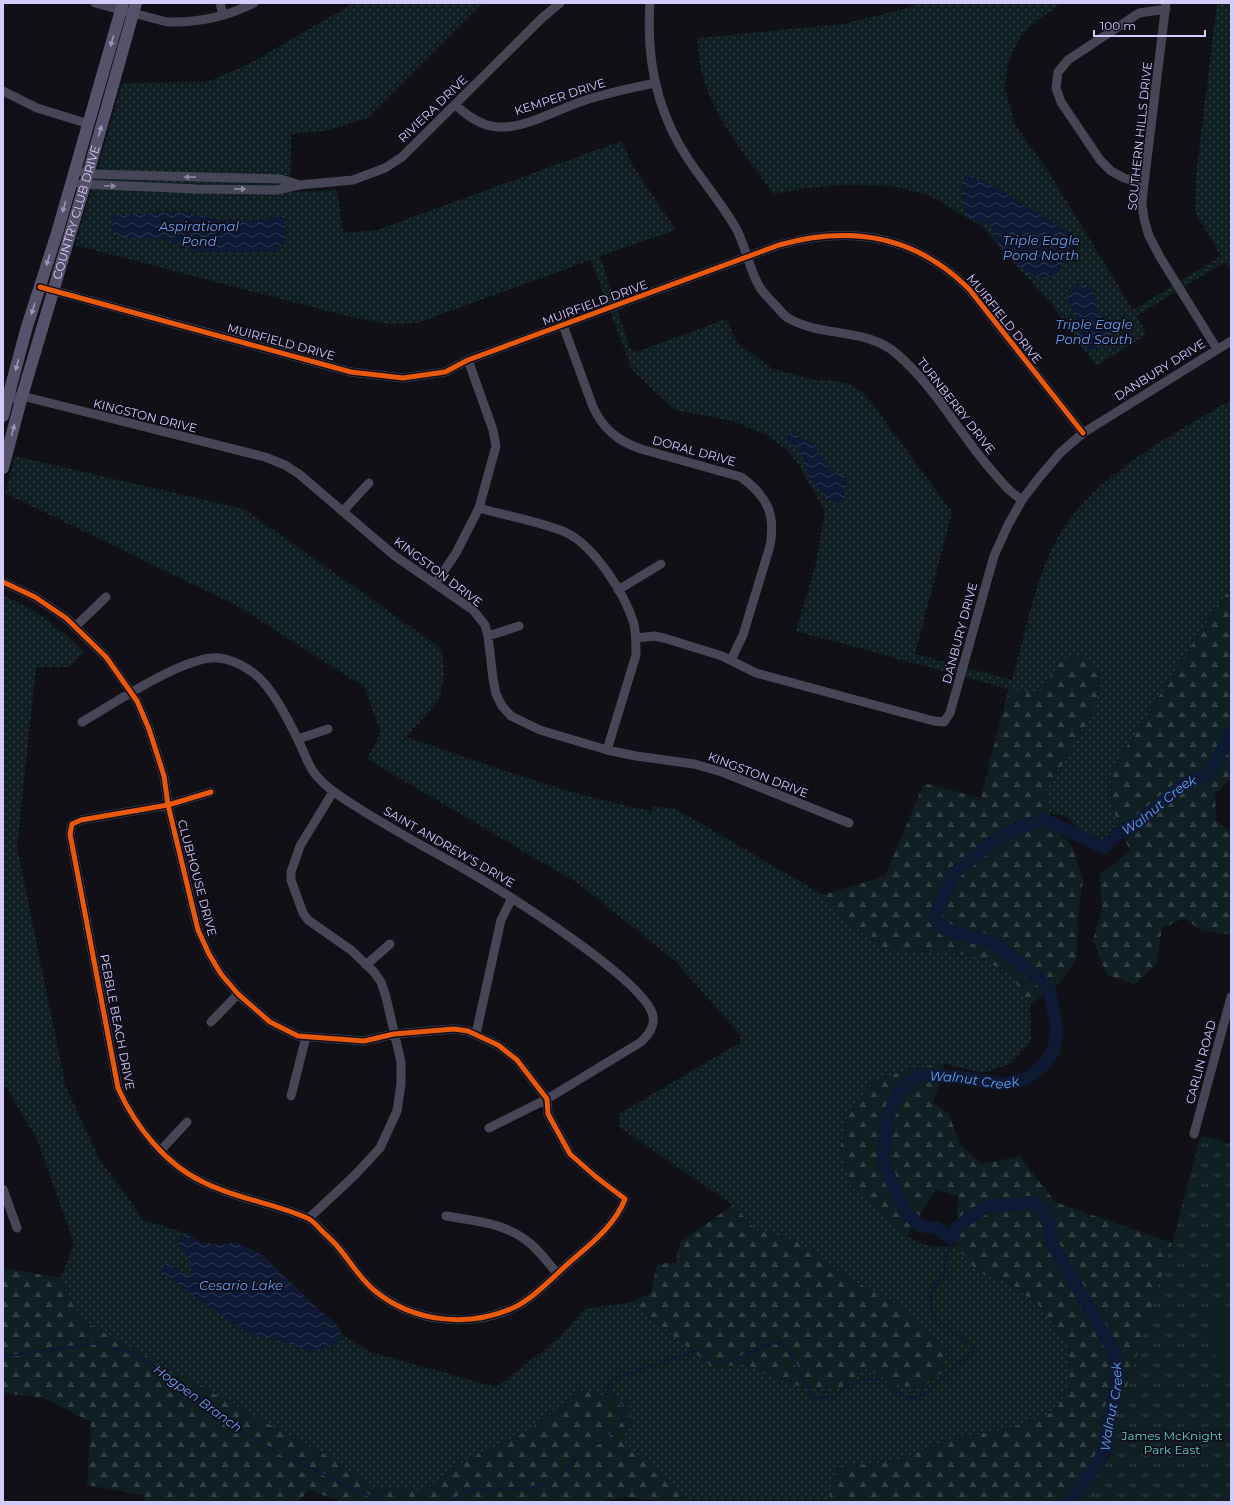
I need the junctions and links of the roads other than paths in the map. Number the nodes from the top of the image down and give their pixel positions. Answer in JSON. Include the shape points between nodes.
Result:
{"nodes":[{"id":1,"x":95,"y":3,"type":"edge"},
{"id":2,"x":220,"y":3,"type":"edge"},
{"id":3,"x":254,"y":3,"type":"edge"},
{"id":4,"x":560,"y":3,"type":"edge"},
{"id":5,"x":650,"y":3,"type":"edge"},
{"id":6,"x":1166,"y":6,"type":"edge"},
{"id":7,"x":122,"y":7,"type":"edge"},
{"id":8,"x":135,"y":8,"type":"edge"},
{"id":9,"x":223,"y":15,"type":"junction"},
{"id":10,"x":655,"y":82,"type":"junction"},
{"id":11,"x":3,"y":91,"type":"edge"},
{"id":12,"x":456,"y":105,"type":"junction"},
{"id":13,"x":89,"y":124,"type":"junction"},
{"id":14,"x":73,"y":176,"type":"junction"},
{"id":15,"x":87,"y":179,"type":"junction"},
{"id":16,"x":1144,"y":184,"type":"junction"},
{"id":17,"x":748,"y":258,"type":"junction"},
{"id":18,"x":40,"y":288,"type":"junction"},
{"id":19,"x":53,"y":291,"type":"junction"},
{"id":20,"x":564,"y":325,"type":"junction"},
{"id":21,"x":1231,"y":340,"type":"edge"},
{"id":22,"x":1217,"y":349,"type":"junction"},
{"id":23,"x":468,"y":360,"type":"junction"},
{"id":24,"x":22,"y":396,"type":"junction"},
{"id":25,"x":8,"y":399,"type":"junction"},
{"id":26,"x":3,"y":416,"type":"edge"},
{"id":27,"x":1083,"y":433,"type":"junction"},
{"id":28,"x":3,"y":468,"type":"edge"},
{"id":29,"x":369,"y":483,"type":"dead end"},
{"id":30,"x":1022,"y":500,"type":"junction"},
{"id":31,"x":479,"y":508,"type":"junction"},
{"id":32,"x":343,"y":512,"type":"junction"},
{"id":33,"x":661,"y":564,"type":"dead end"},
{"id":34,"x":3,"y":582,"type":"edge"},
{"id":35,"x":435,"y":584,"type":"junction"},
{"id":36,"x":618,"y":590,"type":"junction"},
{"id":37,"x":106,"y":597,"type":"dead end"},
{"id":38,"x":519,"y":626,"type":"dead end"},
{"id":39,"x":75,"y":627,"type":"junction"},
{"id":40,"x":488,"y":636,"type":"junction"},
{"id":41,"x":636,"y":638,"type":"junction"},
{"id":42,"x":731,"y":660,"type":"junction"},
{"id":43,"x":132,"y":693,"type":"junction"},
{"id":44,"x":82,"y":722,"type":"dead end"},
{"id":45,"x":328,"y":729,"type":"dead end"},
{"id":46,"x":298,"y":739,"type":"junction"},
{"id":47,"x":607,"y":750,"type":"junction"},
{"id":48,"x":212,"y":792,"type":"dead end"},
{"id":49,"x":333,"y":792,"type":"junction"},
{"id":50,"x":168,"y":805,"type":"junction"},
{"id":51,"x":849,"y":823,"type":"dead end"},
{"id":52,"x":512,"y":898,"type":"junction"},
{"id":53,"x":390,"y":944,"type":"dead end"},
{"id":54,"x":366,"y":964,"type":"junction"},
{"id":55,"x":238,"y":994,"type":"junction"},
{"id":56,"x":1231,"y":997,"type":"edge"},
{"id":57,"x":211,"y":1022,"type":"dead end"},
{"id":58,"x":394,"y":1034,"type":"junction"},
{"id":59,"x":476,"y":1034,"type":"junction"},
{"id":60,"x":306,"y":1037,"type":"junction"},
{"id":61,"x":291,"y":1096,"type":"dead end"},
{"id":62,"x":548,"y":1099,"type":"junction"},
{"id":63,"x":187,"y":1122,"type":"dead end"},
{"id":64,"x":488,"y":1128,"type":"dead end"},
{"id":65,"x":1194,"y":1134,"type":"dead end"},
{"id":66,"x":161,"y":1150,"type":"junction"},
{"id":67,"x":3,"y":1189,"type":"edge"},
{"id":68,"x":446,"y":1216,"type":"dead end"},
{"id":69,"x":309,"y":1218,"type":"junction"},
{"id":70,"x":17,"y":1228,"type":"dead end"},
{"id":71,"x":557,"y":1273,"type":"junction"}],
"edges":[{"from":1,"to":7,"type":"street"},
{"from":2,"to":9,"type":"street"},
{"from":3,"to":9,"type":"street"},
{"from":4,"to":12,"type":"street","name":"RIVIERA DRIVE"},
{"from":5,"to":10,"type":"street","name":"TURNBERRY DRIVE","via":[[648,31]]},
{"from":6,"to":16,"type":"street","name":"SOUTHERN HILLS DRIVE"},
{"from":6,"to":16,"type":"street","via":[[1139,13],[1068,60],[1058,72],[1056,88],[1061,102],[1100,160],[1111,171]]},
{"from":7,"to":8,"type":"street"},
{"from":7,"to":13,"type":"main road","name":"COUNTRY CLUB DRIVE","one_way":true},
{"from":8,"to":9,"type":"street","via":[[167,22],[197,21]]},
{"from":15,"to":8,"type":"main road","name":"COUNTRY CLUB DRIVE","one_way":true},
{"from":10,"to":12,"type":"street","name":"KEMPER DRIVE","via":[[584,101],[506,128],[479,123],[468,117]]},
{"from":10,"to":17,"type":"street","name":"TURNBERRY DRIVE","via":[[677,142],[728,215]]},
{"from":11,"to":13,"type":"street","via":[[37,108]]},
{"from":12,"to":15,"type":"street","name":"RIVIERA DRIVE","via":[[402,157],[385,168],[353,180],[298,185],[277,190]]},
{"from":13,"to":14,"type":"main road","name":"COUNTRY CLUB DRIVE"},
{"from":14,"to":15,"type":"street","name":"RIVIERA DRIVE"},
{"from":14,"to":18,"type":"main road","name":"COUNTRY CLUB DRIVE","one_way":true},
{"from":15,"to":19,"type":"main road","name":"COUNTRY CLUB DRIVE"},
{"from":16,"to":22,"type":"street","name":"SOUTHERN HILLS DRIVE","via":[[1142,203],[1149,236]]},
{"from":17,"to":20,"type":"street","name":"MUIRFIELD DRIVE"},
{"from":17,"to":27,"type":"street","name":"MUIRFIELD DRIVE","via":[[807,238],[839,235],[887,239],[927,256],[970,289]]},
{"from":17,"to":30,"type":"street","name":"TURNBERRY DRIVE","via":[[759,286],[786,317],[804,326],[871,338],[896,353],[922,379],[965,439],[1007,490]]},
{"from":18,"to":19,"type":"street","name":"MUIRFIELD DRIVE"},
{"from":18,"to":25,"type":"main road","name":"COUNTRY CLUB DRIVE","one_way":true},
{"from":19,"to":23,"type":"street","name":"MUIRFIELD DRIVE","via":[[351,372],[403,378],[445,372]]},
{"from":19,"to":24,"type":"main road","name":"COUNTRY CLUB DRIVE"},
{"from":20,"to":23,"type":"street","name":"MUIRFIELD DRIVE"},
{"from":20,"to":42,"type":"street","name":"DORAL DRIVE","via":[[596,412],[611,434],[628,445],[741,477],[754,486],[770,511],[773,532],[770,546],[743,635]]},
{"from":21,"to":22,"type":"street","name":"DANBURY DRIVE"},
{"from":22,"to":27,"type":"street","name":"DANBURY DRIVE"},
{"from":23,"to":31,"type":"street","via":[[493,430],[496,446]]},
{"from":24,"to":25,"type":"street","name":"KINGSTON DRIVE"},
{"from":28,"to":24,"type":"main road","name":"COUNTRY CLUB DRIVE","one_way":true},
{"from":24,"to":32,"type":"street","name":"KINGSTON DRIVE","via":[[285,465]]},
{"from":25,"to":26,"type":"main road","name":"COUNTRY CLUB DRIVE"},
{"from":27,"to":30,"type":"street","name":"DANBURY DRIVE","via":[[1060,453]]},
{"from":29,"to":32,"type":"street"},
{"from":30,"to":42,"type":"street","name":"DANBURY DRIVE","via":[[994,556],[950,713],[944,722],[762,674]]},
{"from":31,"to":35,"type":"street","via":[[456,553]]},
{"from":31,"to":36,"type":"street","via":[[566,533],[588,548]]},
{"from":32,"to":35,"type":"street","name":"KINGSTON DRIVE","via":[[379,543]]},
{"from":33,"to":36,"type":"street"},
{"from":34,"to":39,"type":"street","name":"CLUBHOUSE DRIVE","via":[[50,606]]},
{"from":35,"to":40,"type":"street","name":"KINGSTON DRIVE","via":[[473,610],[485,625]]},
{"from":36,"to":41,"type":"street","via":[[629,612]]},
{"from":37,"to":39,"type":"street"},
{"from":38,"to":40,"type":"street"},
{"from":39,"to":43,"type":"street","name":"CLUBHOUSE DRIVE","via":[[106,657]]},
{"from":40,"to":47,"type":"street","name":"KINGSTON DRIVE","via":[[496,694],[511,716],[540,730]]},
{"from":41,"to":42,"type":"street","name":"DANBURY DRIVE","via":[[664,638]]},
{"from":41,"to":47,"type":"street","via":[[632,670]]},
{"from":43,"to":44,"type":"street","name":"SAINT ANDREW'S DRIVE"},
{"from":43,"to":46,"type":"street","name":"SAINT ANDREW'S DRIVE","via":[[177,668],[197,661],[219,658],[229,660],[244,666],[265,684]]},
{"from":43,"to":50,"type":"street","name":"CLUBHOUSE DRIVE","via":[[154,742],[164,776]]},
{"from":45,"to":46,"type":"street"},
{"from":46,"to":49,"type":"street","name":"SAINT ANDREW'S DRIVE","via":[[315,774]]},
{"from":47,"to":51,"type":"street","name":"KINGSTON DRIVE","via":[[694,764],[722,772]]},
{"from":48,"to":50,"type":"street"},
{"from":49,"to":52,"type":"street","name":"SAINT ANDREW'S DRIVE"},
{"from":49,"to":54,"type":"street","via":[[300,846],[291,872],[291,880],[308,920]]},
{"from":50,"to":55,"type":"street","name":"CLUBHOUSE DRIVE","via":[[198,930],[221,974]]},
{"from":50,"to":66,"type":"street","name":"PEBBLE BEACH DRIVE","via":[[81,820],[72,824],[70,834],[118,1088],[138,1125]]},
{"from":52,"to":59,"type":"street","via":[[501,920]]},
{"from":52,"to":62,"type":"street","name":"SAINT ANDREW'S DRIVE","via":[[592,953],[650,1007],[653,1016],[654,1022],[650,1032],[641,1042]]},
{"from":53,"to":54,"type":"street"},
{"from":54,"to":58,"type":"street","via":[[381,982]]},
{"from":55,"to":57,"type":"street"},
{"from":55,"to":60,"type":"street","name":"CLUBHOUSE DRIVE","via":[[270,1022],[298,1036]]},
{"from":56,"to":65,"type":"street","name":"CARLIN ROAD"},
{"from":58,"to":59,"type":"street","name":"CLUBHOUSE DRIVE","via":[[454,1029]]},
{"from":58,"to":60,"type":"street","name":"CLUBHOUSE DRIVE","via":[[364,1041]]},
{"from":58,"to":69,"type":"street","via":[[401,1062],[401,1084],[397,1111],[384,1142],[354,1176]]},
{"from":59,"to":62,"type":"street","name":"CLUBHOUSE DRIVE","via":[[498,1045],[517,1060]]},
{"from":60,"to":61,"type":"street"},
{"from":62,"to":64,"type":"street","name":"SAINT ANDREW'S DRIVE"},
{"from":62,"to":71,"type":"street","name":"PEBBLE BEACH DRIVE","via":[[548,1114],[570,1154],[625,1199],[620,1213]]},
{"from":63,"to":66,"type":"street"},
{"from":66,"to":69,"type":"street","name":"PEBBLE BEACH DRIVE","via":[[183,1171],[204,1183]]},
{"from":67,"to":70,"type":"street"},
{"from":68,"to":71,"type":"street","via":[[507,1228],[532,1245]]},
{"from":69,"to":71,"type":"street","name":"PEBBLE BEACH DRIVE","via":[[338,1247],[375,1292],[402,1308],[424,1316],[468,1320],[488,1316],[514,1307]]}]}
